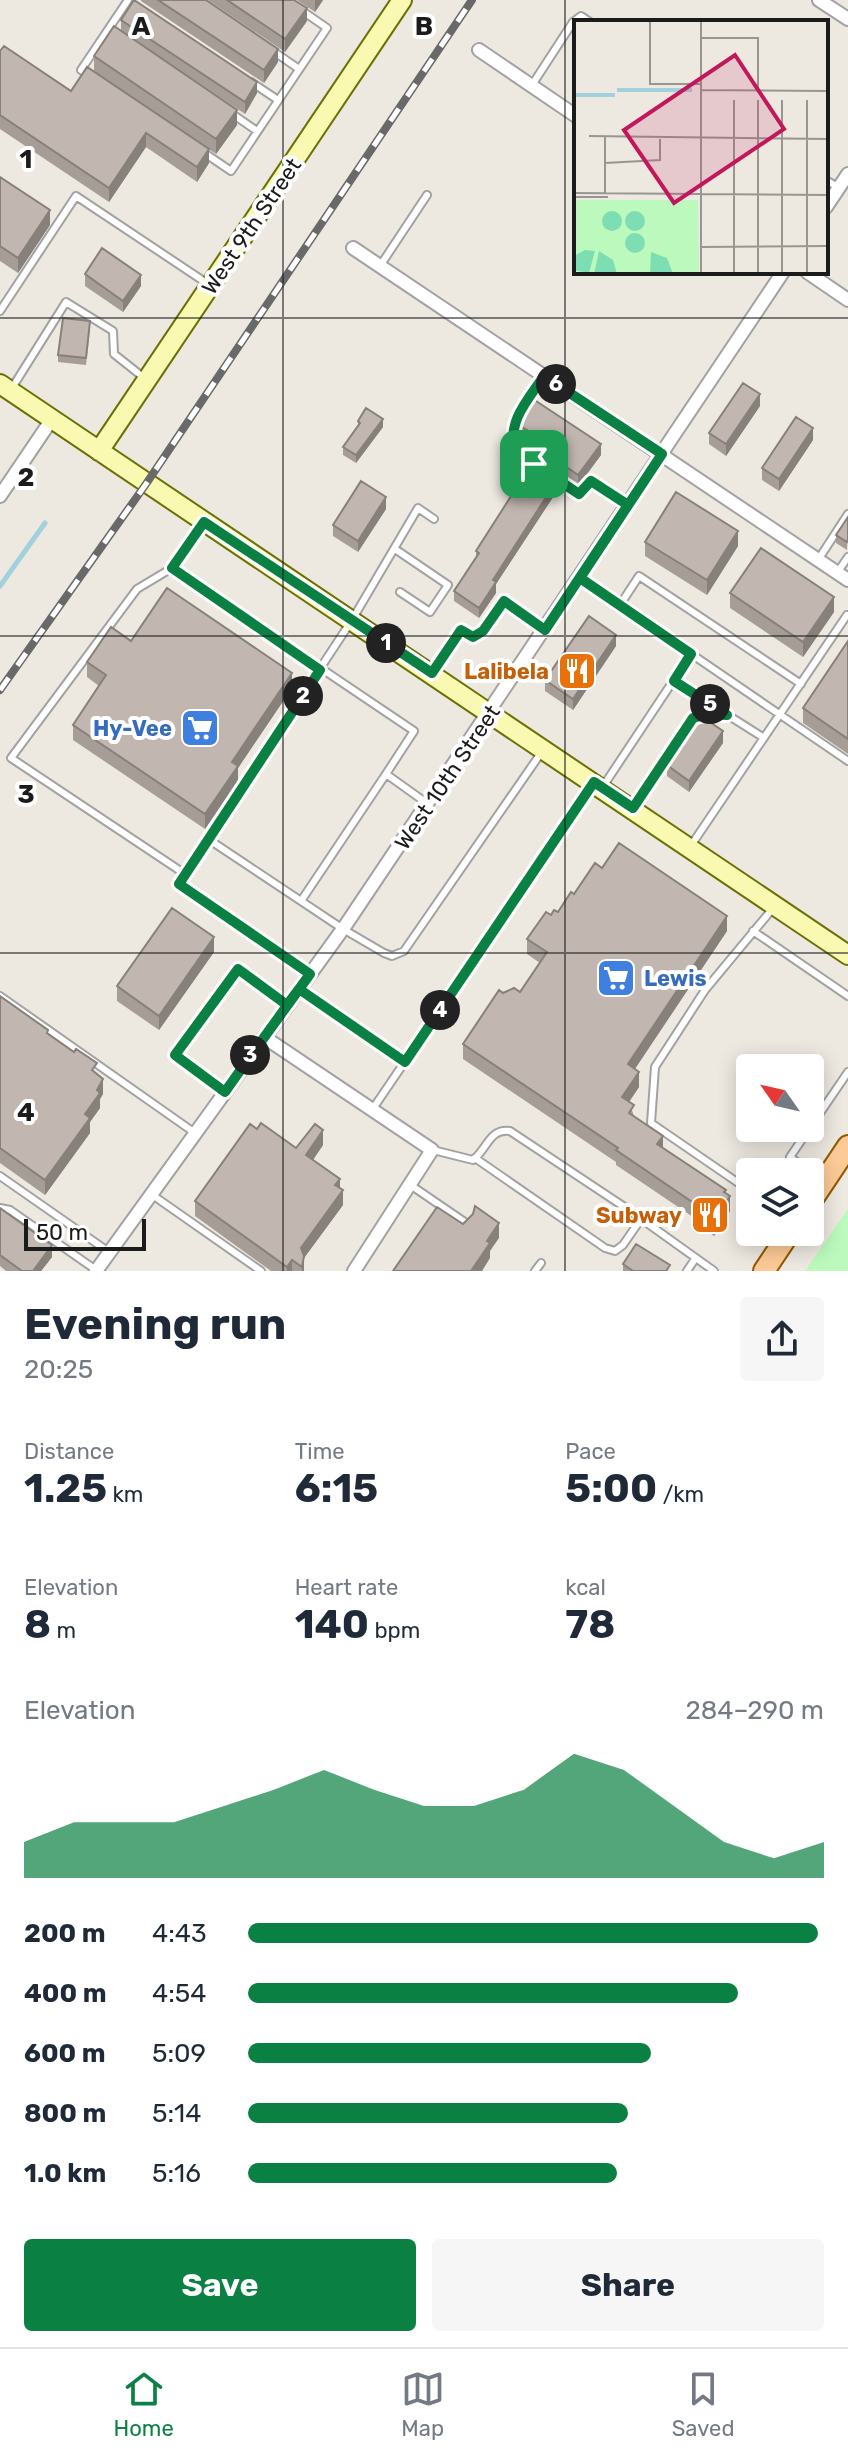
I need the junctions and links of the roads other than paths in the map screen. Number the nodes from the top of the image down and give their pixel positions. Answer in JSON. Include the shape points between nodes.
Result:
{"nodes":[{"id":1,"x":128,"y":0,"type":"edge"},
{"id":2,"x":401,"y":0,"type":"edge"},
{"id":3,"x":819,"y":0,"type":"edge"},
{"id":4,"x":296,"y":7,"type":"edge"},
{"id":5,"x":141,"y":8,"type":"edge"},
{"id":6,"x":848,"y":19,"type":"edge"},
{"id":7,"x":574,"y":21,"type":"edge"},
{"id":8,"x":108,"y":30,"type":"junction"},
{"id":9,"x":121,"y":38,"type":"edge"},
{"id":10,"x":261,"y":43,"type":"edge"},
{"id":11,"x":479,"y":50,"type":"dead end"},
{"id":12,"x":299,"y":69,"type":"junction"},
{"id":13,"x":241,"y":75,"type":"edge"},
{"id":14,"x":94,"y":79,"type":"edge"},
{"id":15,"x":532,"y":86,"type":"junction"},
{"id":16,"x":278,"y":100,"type":"junction"},
{"id":17,"x":220,"y":106,"type":"edge"},
{"id":18,"x":574,"y":115,"type":"edge"},
{"id":19,"x":257,"y":131,"type":"junction"},
{"id":20,"x":193,"y":146,"type":"edge"},
{"id":21,"x":848,"y":174,"type":"edge"},
{"id":22,"x":828,"y":181,"type":"edge"},
{"id":23,"x":839,"y":188,"type":"junction"},
{"id":24,"x":427,"y":195,"type":"dead end"},
{"id":25,"x":828,"y":204,"type":"edge"},
{"id":26,"x":353,"y":248,"type":"dead end"},
{"id":27,"x":380,"y":266,"type":"junction"},
{"id":28,"x":782,"y":274,"type":"edge"},
{"id":29,"x":810,"y":274,"type":"edge"},
{"id":30,"x":211,"y":286,"type":"junction"},
{"id":31,"x":3,"y":299,"type":"edge"},
{"id":32,"x":848,"y":300,"type":"edge"},
{"id":33,"x":0,"y":311,"type":"edge"},
{"id":34,"x":544,"y":376,"type":"junction"},
{"id":35,"x":147,"y":380,"type":"junction"},
{"id":36,"x":3,"y":387,"type":"edge"},
{"id":37,"x":52,"y":419,"type":"junction"},
{"id":38,"x":99,"y":451,"type":"junction"},
{"id":39,"x":662,"y":454,"type":"junction"},
{"id":40,"x":6,"y":476,"type":"edge"},
{"id":41,"x":0,"y":496,"type":"edge"},
{"id":42,"x":628,"y":505,"type":"junction"},
{"id":43,"x":848,"y":514,"type":"edge"},
{"id":44,"x":434,"y":519,"type":"dead end"},
{"id":45,"x":204,"y":522,"type":"junction"},
{"id":46,"x":395,"y":549,"type":"junction"},
{"id":47,"x":848,"y":557,"type":"edge"},
{"id":48,"x":818,"y":560,"type":"junction"},
{"id":49,"x":172,"y":568,"type":"junction"},
{"id":50,"x":843,"y":576,"type":"edge"},
{"id":51,"x":580,"y":578,"type":"junction"},
{"id":52,"x":400,"y":592,"type":"dead end"},
{"id":53,"x":620,"y":605,"type":"junction"},
{"id":54,"x":847,"y":615,"type":"edge"},
{"id":55,"x":352,"y":620,"type":"junction"},
{"id":56,"x":545,"y":630,"type":"junction"},
{"id":57,"x":691,"y":654,"type":"junction"},
{"id":58,"x":320,"y":670,"type":"junction"},
{"id":59,"x":432,"y":673,"type":"junction"},
{"id":60,"x":674,"y":681,"type":"junction"},
{"id":61,"x":801,"y":684,"type":"junction"},
{"id":62,"x":491,"y":712,"type":"junction"},
{"id":63,"x":727,"y":715,"type":"junction"},
{"id":64,"x":780,"y":715,"type":"junction"},
{"id":65,"x":764,"y":738,"type":"junction"},
{"id":66,"x":544,"y":748,"type":"junction"},
{"id":67,"x":848,"y":761,"type":"edge"},
{"id":68,"x":386,"y":774,"type":"junction"},
{"id":69,"x":598,"y":785,"type":"junction"},
{"id":70,"x":428,"y":804,"type":"junction"},
{"id":71,"x":633,"y":808,"type":"junction"},
{"id":72,"x":208,"y":839,"type":"junction"},
{"id":73,"x":690,"y":847,"type":"junction"},
{"id":74,"x":185,"y":874,"type":"junction"},
{"id":75,"x":301,"y":901,"type":"junction"},
{"id":76,"x":775,"y":905,"type":"junction"},
{"id":77,"x":343,"y":929,"type":"junction"},
{"id":78,"x":753,"y":931,"type":"junction"},
{"id":79,"x":848,"y":955,"type":"edge"},
{"id":80,"x":310,"y":974,"type":"junction"},
{"id":81,"x":299,"y":989,"type":"junction"},
{"id":82,"x":0,"y":996,"type":"edge"},
{"id":83,"x":848,"y":996,"type":"edge"},
{"id":84,"x":287,"y":1005,"type":"junction"},
{"id":85,"x":264,"y":1037,"type":"junction"},
{"id":86,"x":405,"y":1062,"type":"junction"},
{"id":87,"x":848,"y":1072,"type":"edge"},
{"id":88,"x":225,"y":1092,"type":"junction"},
{"id":89,"x":372,"y":1110,"type":"junction"},
{"id":90,"x":195,"y":1133,"type":"junction"},
{"id":91,"x":848,"y":1146,"type":"edge"},
{"id":92,"x":432,"y":1150,"type":"junction"},
{"id":93,"x":475,"y":1158,"type":"junction"},
{"id":94,"x":0,"y":1176,"type":"edge"},
{"id":95,"x":736,"y":1181,"type":"edge"},
{"id":96,"x":825,"y":1181,"type":"joint"},
{"id":97,"x":409,"y":1184,"type":"junction"},
{"id":98,"x":151,"y":1194,"type":"junction"},
{"id":99,"x":0,"y":1208,"type":"edge"},
{"id":100,"x":641,"y":1219,"type":"junction"},
{"id":101,"x":469,"y":1225,"type":"edge"},
{"id":102,"x":781,"y":1246,"type":"edge"},
{"id":103,"x":109,"y":1252,"type":"junction"},
{"id":104,"x":695,"y":1259,"type":"junction"},
{"id":105,"x":541,"y":1263,"type":"dead end"},
{"id":106,"x":96,"y":1271,"type":"edge"},
{"id":107,"x":261,"y":1271,"type":"edge"},
{"id":108,"x":354,"y":1271,"type":"edge"},
{"id":109,"x":535,"y":1271,"type":"edge"},
{"id":110,"x":687,"y":1271,"type":"edge"},
{"id":111,"x":714,"y":1271,"type":"edge"},
{"id":112,"x":764,"y":1271,"type":"edge"}],
"edges":[{"from":1,"to":5,"type":"lane"},
{"from":1,"to":8,"type":"lane"},
{"from":2,"to":30,"type":"main road","name":"West 9th Street"},
{"from":3,"to":6,"type":"street"},
{"from":4,"to":12,"type":"lane","via":[[327,28]]},
{"from":7,"to":15,"type":"lane"},
{"from":8,"to":9,"type":"lane"},
{"from":8,"to":14,"type":"lane","via":[[81,70]]},
{"from":10,"to":12,"type":"lane"},
{"from":11,"to":15,"type":"street"},
{"from":12,"to":16,"type":"lane"},
{"from":13,"to":16,"type":"lane"},
{"from":15,"to":18,"type":"street"},
{"from":16,"to":19,"type":"lane"},
{"from":17,"to":19,"type":"lane"},
{"from":19,"to":20,"type":"lane","via":[[231,171]]},
{"from":21,"to":23,"type":"street"},
{"from":22,"to":23,"type":"lane"},
{"from":23,"to":25,"type":"street"},
{"from":24,"to":27,"type":"lane"},
{"from":26,"to":27,"type":"street"},
{"from":27,"to":34,"type":"street"},
{"from":28,"to":39,"type":"street","name":"West 10th Street"},
{"from":29,"to":32,"type":"street"},
{"from":30,"to":31,"type":"lane","via":[[76,196]]},
{"from":30,"to":35,"type":"main road","name":"West 9th Street"},
{"from":31,"to":33,"type":"lane"},
{"from":34,"to":39,"type":"street"},
{"from":34,"to":42,"type":"lane","via":[[514,420],[515,452],[579,494],[591,481]]},
{"from":35,"to":36,"type":"lane","via":[[114,354],[113,331],[66,302]]},
{"from":35,"to":38,"type":"main road","name":"West 9th Street"},
{"from":36,"to":37,"type":"main road"},
{"from":37,"to":38,"type":"main road"},
{"from":37,"to":40,"type":"street"},
{"from":38,"to":45,"type":"main road"},
{"from":39,"to":42,"type":"street","name":"West 10th Street"},
{"from":39,"to":48,"type":"street"},
{"from":40,"to":41,"type":"street"},
{"from":42,"to":51,"type":"street","name":"West 10th Street"},
{"from":43,"to":48,"type":"lane"},
{"from":44,"to":46,"type":"lane","via":[[418,508]]},
{"from":45,"to":49,"type":"lane"},
{"from":45,"to":55,"type":"main road"},
{"from":46,"to":52,"type":"lane","via":[[448,585],[430,612]]},
{"from":46,"to":55,"type":"lane"},
{"from":47,"to":50,"type":"lane"},
{"from":48,"to":50,"type":"street"},
{"from":49,"to":58,"type":"lane"},
{"from":49,"to":74,"type":"lane","via":[[137,589],[11,758]]},
{"from":51,"to":53,"type":"lane"},
{"from":51,"to":56,"type":"street","name":"West 10th Street"},
{"from":53,"to":57,"type":"lane"},
{"from":53,"to":61,"type":"lane","via":[[639,576]]},
{"from":54,"to":61,"type":"lane"},
{"from":55,"to":58,"type":"lane"},
{"from":55,"to":59,"type":"main road"},
{"from":56,"to":59,"type":"lane","via":[[504,601],[483,631],[473,637],[461,630]]},
{"from":56,"to":62,"type":"street","name":"West 10th Street"},
{"from":57,"to":60,"type":"lane"},
{"from":57,"to":64,"type":"lane"},
{"from":58,"to":68,"type":"lane","via":[[414,731]]},
{"from":58,"to":72,"type":"lane"},
{"from":59,"to":62,"type":"main road"},
{"from":60,"to":63,"type":"lane"},
{"from":60,"to":69,"type":"lane"},
{"from":61,"to":64,"type":"lane"},
{"from":62,"to":66,"type":"main road"},
{"from":62,"to":70,"type":"street","name":"West 10th Street"},
{"from":63,"to":65,"type":"lane"},
{"from":63,"to":71,"type":"lane","via":[[693,718]]},
{"from":64,"to":65,"type":"lane"},
{"from":64,"to":67,"type":"lane"},
{"from":65,"to":73,"type":"lane"},
{"from":66,"to":69,"type":"main road"},
{"from":66,"to":77,"type":"lane","via":[[404,951],[392,956]]},
{"from":68,"to":70,"type":"lane"},
{"from":68,"to":75,"type":"lane"},
{"from":69,"to":71,"type":"main road"},
{"from":69,"to":86,"type":"lane"},
{"from":70,"to":77,"type":"street","name":"West 10th Street"},
{"from":71,"to":73,"type":"main road"},
{"from":72,"to":74,"type":"lane"},
{"from":72,"to":75,"type":"lane"},
{"from":73,"to":76,"type":"main road"},
{"from":74,"to":80,"type":"lane","via":[[179,884]]},
{"from":75,"to":77,"type":"lane"},
{"from":76,"to":78,"type":"lane"},
{"from":76,"to":79,"type":"main road"},
{"from":77,"to":80,"type":"street","name":"West 10th Street"},
{"from":78,"to":83,"type":"lane"},
{"from":78,"to":95,"type":"lane","via":[[705,990],[655,1067],[651,1123]]},
{"from":80,"to":81,"type":"street","name":"West 10th Street"},
{"from":81,"to":84,"type":"street","name":"West 10th Street"},
{"from":81,"to":86,"type":"lane"},
{"from":82,"to":90,"type":"lane"},
{"from":84,"to":85,"type":"street","name":"West 10th Street"},
{"from":84,"to":88,"type":"lane","via":[[238,969],[175,1055]]},
{"from":85,"to":88,"type":"street","name":"West 10th Street"},
{"from":85,"to":89,"type":"street"},
{"from":86,"to":89,"type":"lane"},
{"from":87,"to":96,"type":"lane","via":[[790,1157]]},
{"from":88,"to":90,"type":"street","name":"West 10th Street"},
{"from":89,"to":92,"type":"street"},
{"from":90,"to":98,"type":"street","name":"West 10th Street"},
{"from":91,"to":96,"type":"main road"},
{"from":92,"to":93,"type":"lane"},
{"from":92,"to":97,"type":"street"},
{"from":93,"to":100,"type":"lane","via":[[494,1133],[510,1131]]},
{"from":93,"to":100,"type":"lane","via":[[605,1248],[615,1251],[623,1245]]},
{"from":94,"to":103,"type":"lane"},
{"from":97,"to":101,"type":"lane"},
{"from":97,"to":108,"type":"street"},
{"from":98,"to":103,"type":"street","name":"West 10th Street"},
{"from":98,"to":107,"type":"lane"},
{"from":99,"to":106,"type":"lane"},
{"from":100,"to":104,"type":"lane"},
{"from":102,"to":112,"type":"main road"},
{"from":103,"to":106,"type":"street","name":"West 10th Street"},
{"from":104,"to":110,"type":"lane"},
{"from":104,"to":111,"type":"lane"},
{"from":105,"to":109,"type":"lane"}]}
